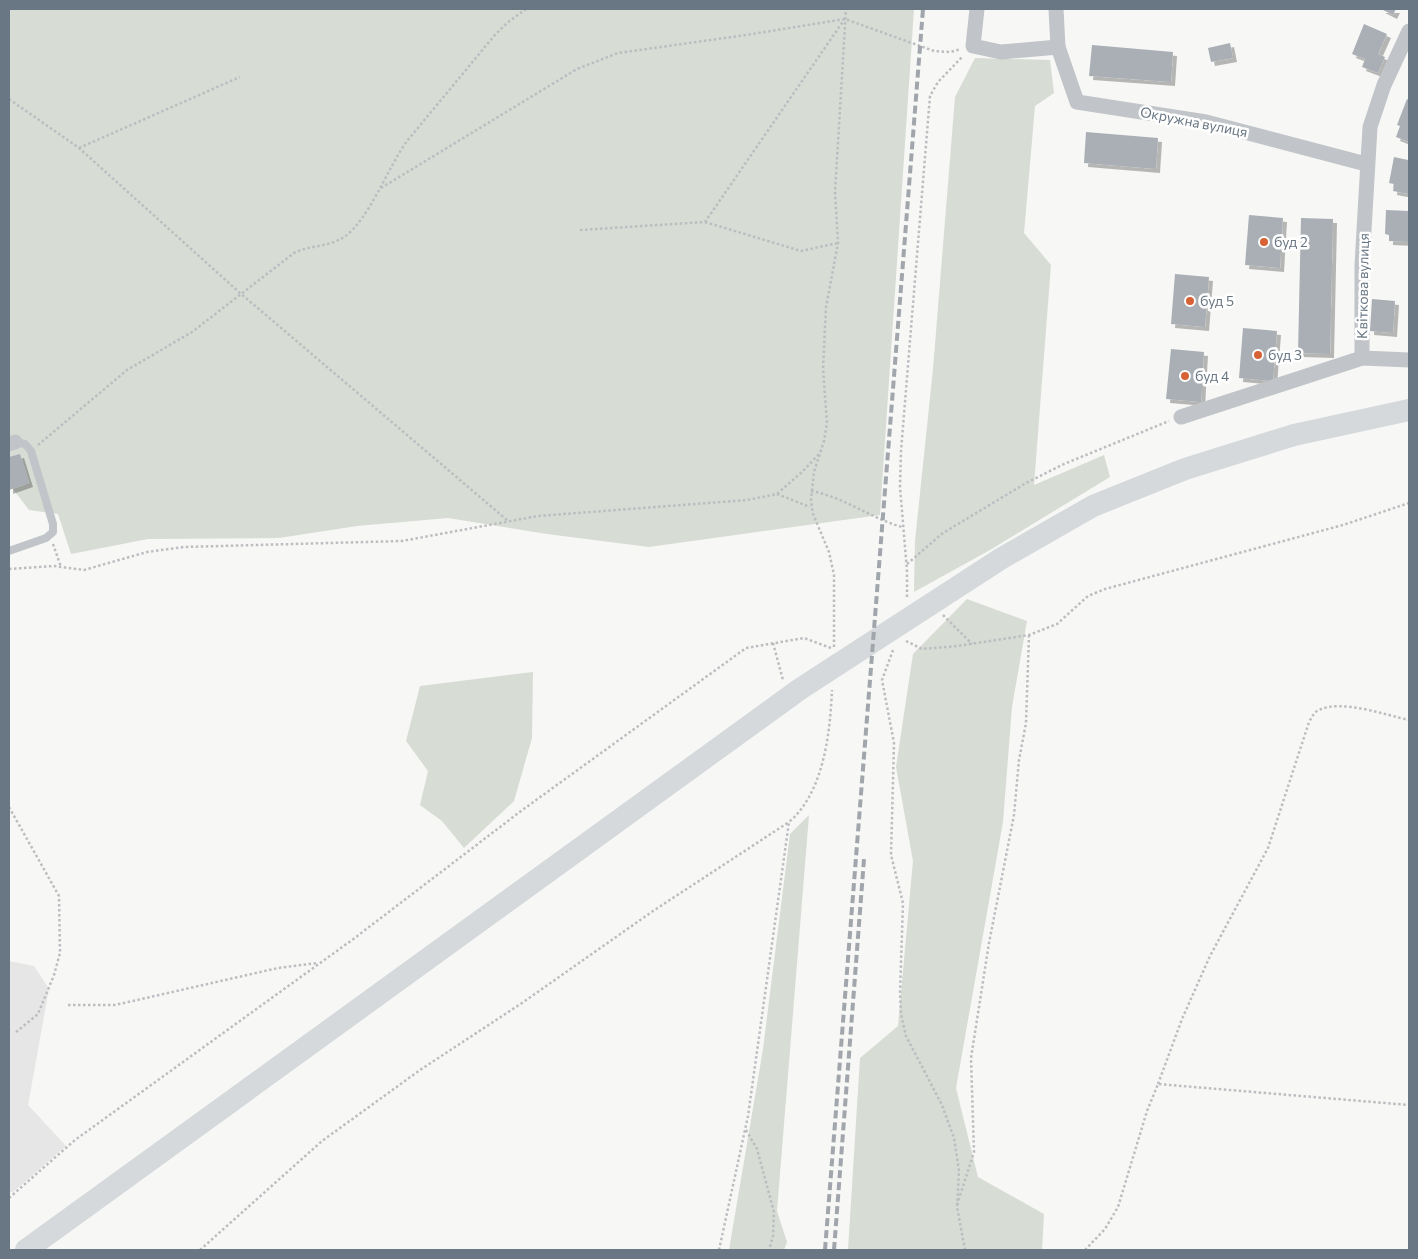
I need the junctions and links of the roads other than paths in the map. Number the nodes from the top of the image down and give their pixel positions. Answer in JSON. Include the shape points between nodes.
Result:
{"nodes":[{"id":1,"x":977,"y":9,"type":"edge"},
{"id":2,"x":1056,"y":9,"type":"edge"},
{"id":3,"x":1409,"y":31,"type":"edge"},
{"id":4,"x":1058,"y":47,"type":"junction"},
{"id":5,"x":1366,"y":164,"type":"junction"},
{"id":6,"x":1362,"y":358,"type":"junction"},
{"id":7,"x":1409,"y":360,"type":"edge"},
{"id":8,"x":1409,"y":410,"type":"edge"},
{"id":9,"x":1181,"y":417,"type":"road end"},
{"id":10,"x":12,"y":443,"type":"edge"},
{"id":11,"x":9,"y":551,"type":"edge"},
{"id":12,"x":26,"y":1250,"type":"edge"}],
"edges":[{"from":1,"to":4,"type":"street","via":[[973,46],[1001,52]]},
{"from":2,"to":4,"type":"street"},
{"from":3,"to":5,"type":"street","name":"Квіткова вулиця","via":[[1375,106]]},
{"from":4,"to":5,"type":"street","name":"Окружна вулиця","via":[[1077,102],[1206,122]]},
{"from":5,"to":6,"type":"street","name":"Квіткова вулиця","via":[[1360,312]]},
{"from":6,"to":7,"type":"street"},
{"from":6,"to":9,"type":"street","name":"Квіткова вулиця"},
{"from":8,"to":12,"type":"main road","via":[[1294,434],[1185,469],[1093,506],[1002,558],[794,694]]},
{"from":10,"to":11,"type":"lane","via":[[25,444],[31,451],[54,524],[50,536]]}]}
